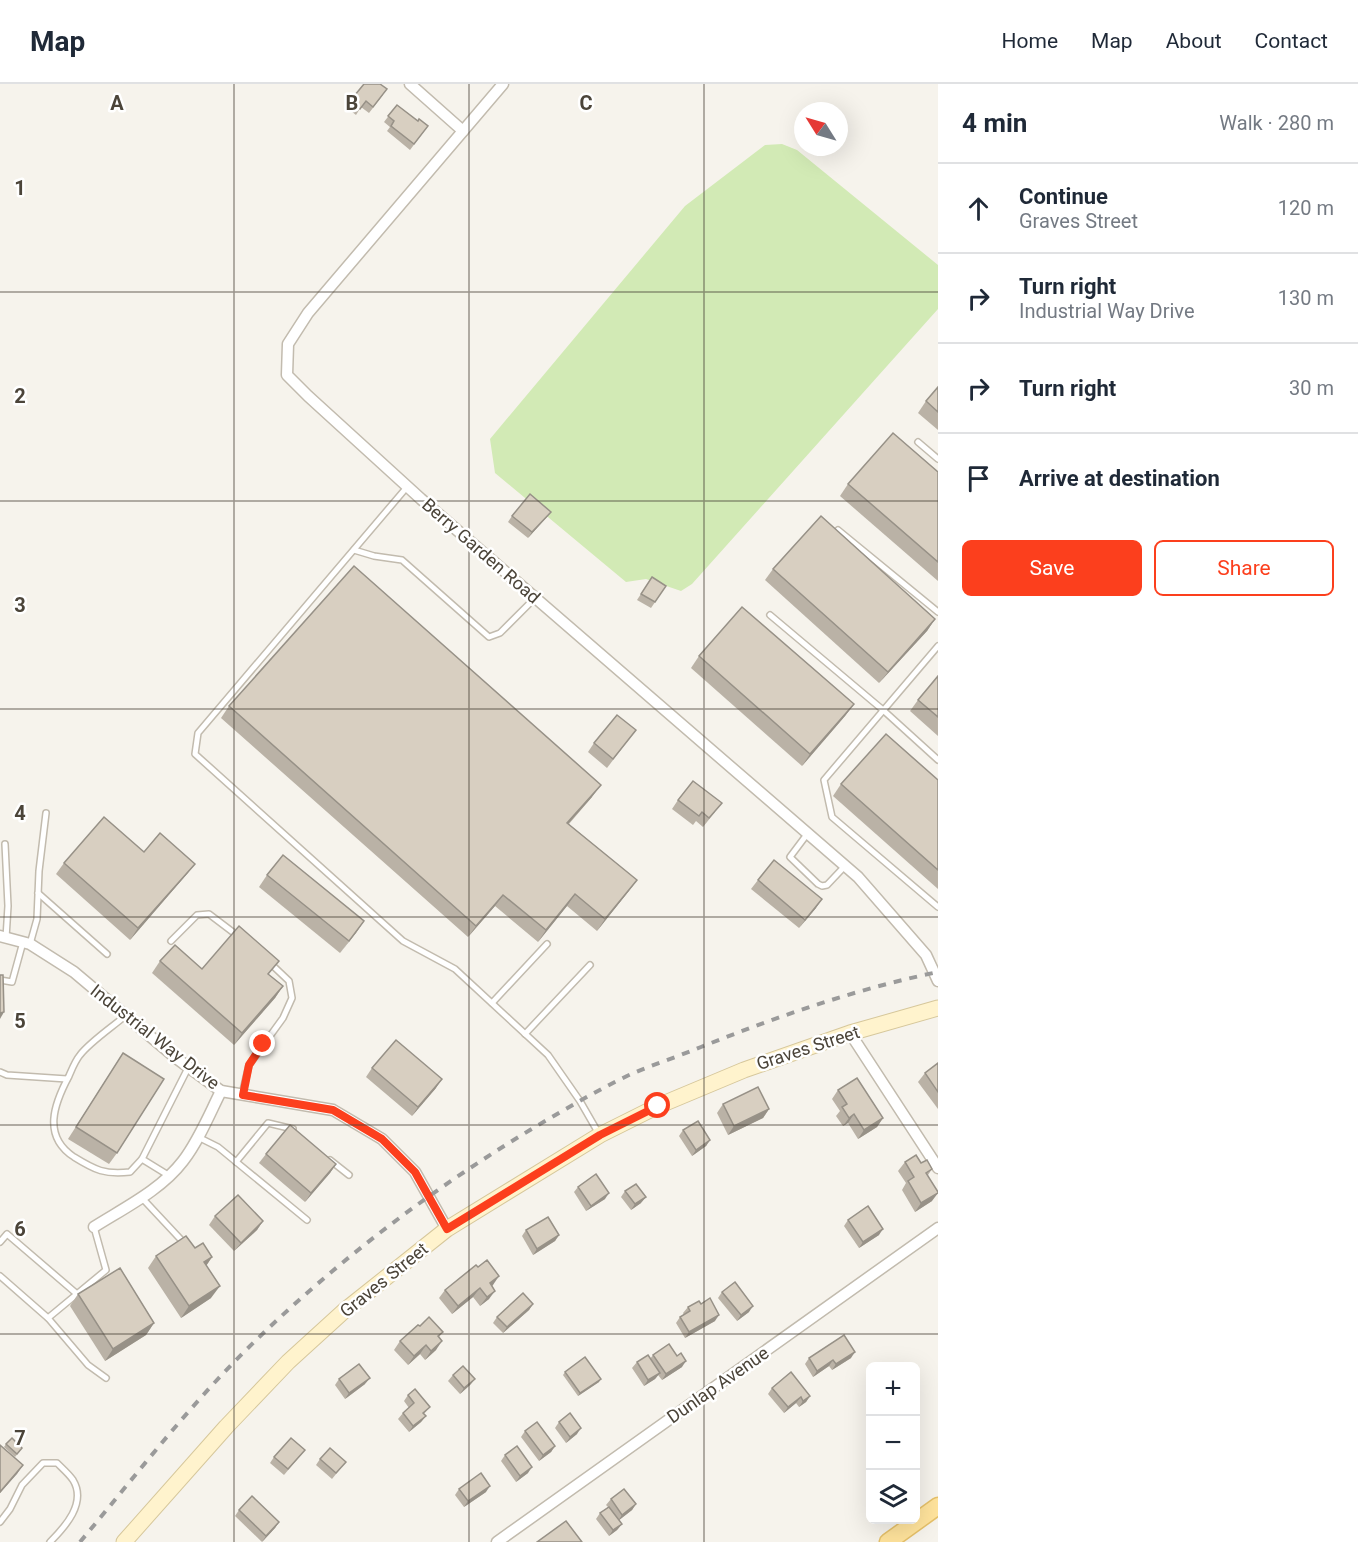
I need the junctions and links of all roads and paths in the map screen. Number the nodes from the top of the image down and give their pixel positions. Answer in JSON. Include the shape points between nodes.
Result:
{"nodes":[{"id":1,"x":410,"y":84,"type":"edge"},
{"id":2,"x":503,"y":84,"type":"edge"},
{"id":3,"x":463,"y":131,"type":"junction"},
{"id":4,"x":918,"y":442,"type":"dead end"},
{"id":5,"x":938,"y":459,"type":"edge"},
{"id":6,"x":407,"y":488,"type":"junction"},
{"id":7,"x":838,"y":530,"type":"edge"},
{"id":8,"x":354,"y":550,"type":"junction"},
{"id":9,"x":535,"y":598,"type":"junction"},
{"id":10,"x":938,"y":612,"type":"edge"},
{"id":11,"x":770,"y":615,"type":"dead end"},
{"id":12,"x":938,"y":646,"type":"edge"},
{"id":13,"x":883,"y":710,"type":"junction"},
{"id":14,"x":938,"y":760,"type":"edge"},
{"id":15,"x":46,"y":813,"type":"dead end"},
{"id":16,"x":808,"y":833,"type":"junction"},
{"id":17,"x":5,"y":844,"type":"dead end"},
{"id":18,"x":845,"y":866,"type":"junction"},
{"id":19,"x":38,"y":892,"type":"junction"},
{"id":20,"x":938,"y":907,"type":"edge"},
{"id":21,"x":3,"y":937,"type":"edge"},
{"id":22,"x":171,"y":941,"type":"dead end"},
{"id":23,"x":244,"y":941,"type":"edge"},
{"id":24,"x":27,"y":943,"type":"junction"},
{"id":25,"x":547,"y":944,"type":"edge"},
{"id":26,"x":107,"y":954,"type":"dead end"},
{"id":27,"x":266,"y":960,"type":"edge"},
{"id":28,"x":590,"y":965,"type":"dead end"},
{"id":29,"x":0,"y":980,"type":"edge"},
{"id":30,"x":938,"y":981,"type":"edge"},
{"id":31,"x":492,"y":1003,"type":"junction"},
{"id":32,"x":938,"y":1008,"type":"edge"},
{"id":33,"x":125,"y":1015,"type":"junction"},
{"id":34,"x":850,"y":1033,"type":"junction"},
{"id":35,"x":525,"y":1034,"type":"junction"},
{"id":36,"x":188,"y":1067,"type":"junction"},
{"id":37,"x":0,"y":1072,"type":"edge"},
{"id":38,"x":67,"y":1079,"type":"junction"},
{"id":39,"x":221,"y":1091,"type":"junction"},
{"id":40,"x":243,"y":1095,"type":"junction"},
{"id":41,"x":300,"y":1135,"type":"edge"},
{"id":42,"x":600,"y":1135,"type":"junction"},
{"id":43,"x":198,"y":1137,"type":"junction"},
{"id":44,"x":324,"y":1155,"type":"edge"},
{"id":45,"x":142,"y":1159,"type":"junction"},
{"id":46,"x":236,"y":1162,"type":"junction"},
{"id":47,"x":938,"y":1168,"type":"edge"},
{"id":48,"x":349,"y":1175,"type":"dead end"},
{"id":49,"x":168,"y":1176,"type":"junction"},
{"id":50,"x":141,"y":1197,"type":"junction"},
{"id":51,"x":307,"y":1220,"type":"dead end"},
{"id":52,"x":94,"y":1227,"type":"joint"},
{"id":53,"x":938,"y":1228,"type":"edge"},
{"id":54,"x":447,"y":1229,"type":"junction"},
{"id":55,"x":0,"y":1242,"type":"edge"},
{"id":56,"x":186,"y":1245,"type":"edge"},
{"id":57,"x":0,"y":1276,"type":"edge"},
{"id":58,"x":77,"y":1294,"type":"junction"},
{"id":59,"x":48,"y":1318,"type":"junction"},
{"id":60,"x":106,"y":1378,"type":"dead end"},
{"id":61,"x":938,"y":1506,"type":"edge"},
{"id":62,"x":0,"y":1522,"type":"edge"},
{"id":63,"x":50,"y":1542,"type":"edge"},
{"id":64,"x":124,"y":1542,"type":"edge"},
{"id":65,"x":497,"y":1542,"type":"edge"},
{"id":66,"x":888,"y":1542,"type":"edge"}],
"edges":[{"from":1,"to":3,"type":"street"},
{"from":2,"to":3,"type":"street","name":"Berry Garden Road"},
{"from":3,"to":6,"type":"street","name":"Berry Garden Road","via":[[308,313],[288,344],[288,375]]},
{"from":4,"to":5,"type":"lane"},
{"from":6,"to":8,"type":"lane"},
{"from":6,"to":9,"type":"street","name":"Berry Garden Road"},
{"from":7,"to":10,"type":"lane"},
{"from":8,"to":9,"type":"lane","via":[[402,560],[489,637],[500,633]]},
{"from":8,"to":31,"type":"lane","via":[[198,733],[195,754],[403,941],[455,969]]},
{"from":9,"to":16,"type":"street","name":"Berry Garden Road"},
{"from":11,"to":13,"type":"lane"},
{"from":12,"to":13,"type":"lane"},
{"from":13,"to":14,"type":"lane"},
{"from":13,"to":20,"type":"lane","via":[[824,780],[832,817]]},
{"from":15,"to":19,"type":"lane"},
{"from":16,"to":18,"type":"street","name":"Berry Garden Road"},
{"from":16,"to":18,"type":"lane","via":[[790,857],[818,884],[827,885]]},
{"from":17,"to":21,"type":"lane","via":[[8,906]]},
{"from":18,"to":30,"type":"street","name":"Berry Garden Road","via":[[926,955]]},
{"from":19,"to":24,"type":"lane","via":[[37,919]]},
{"from":19,"to":26,"type":"lane"},
{"from":21,"to":24,"type":"street","name":"Industrial Way Drive"},
{"from":22,"to":23,"type":"lane","via":[[197,915],[209,914]]},
{"from":24,"to":29,"type":"lane","via":[[12,982]]},
{"from":24,"to":33,"type":"street","name":"Industrial Way Drive","via":[[74,972]]},
{"from":25,"to":31,"type":"lane"},
{"from":27,"to":40,"type":"lane","via":[[290,981],[292,998],[283,1018],[249,1065]]},
{"from":28,"to":35,"type":"lane"},
{"from":31,"to":35,"type":"lane"},
{"from":32,"to":34,"type":"street","name":"Graves Street"},
{"from":33,"to":36,"type":"street","name":"Industrial Way Drive"},
{"from":33,"to":38,"type":"lane","via":[[80,1055]]},
{"from":34,"to":42,"type":"street","name":"Graves Street","via":[[744,1070]]},
{"from":34,"to":47,"type":"street"},
{"from":35,"to":42,"type":"lane","via":[[548,1055]]},
{"from":36,"to":39,"type":"street","name":"Industrial Way Drive"},
{"from":36,"to":45,"type":"lane"},
{"from":37,"to":38,"type":"lane"},
{"from":38,"to":45,"type":"lane","via":[[52,1122],[65,1151],[93,1169],[112,1174],[130,1172]]},
{"from":39,"to":40,"type":"street","name":"Industrial Way Drive"},
{"from":39,"to":43,"type":"street"},
{"from":40,"to":54,"type":"street","name":"Industrial Way Drive","via":[[333,1110],[382,1139],[415,1172]]},
{"from":41,"to":46,"type":"lane","via":[[291,1128],[268,1123]]},
{"from":42,"to":54,"type":"street","name":"Graves Street"},
{"from":43,"to":46,"type":"lane"},
{"from":43,"to":49,"type":"street"},
{"from":44,"to":48,"type":"lane"},
{"from":45,"to":49,"type":"lane"},
{"from":46,"to":51,"type":"lane"},
{"from":49,"to":50,"type":"street"},
{"from":50,"to":52,"type":"street"},
{"from":50,"to":56,"type":"lane"},
{"from":52,"to":58,"type":"lane","via":[[106,1270]]},
{"from":53,"to":65,"type":"street","name":"Dunlap Avenue"},
{"from":54,"to":64,"type":"street","name":"Graves Street","via":[[344,1311],[288,1362]]},
{"from":55,"to":58,"type":"lane","via":[[7,1234]]},
{"from":57,"to":59,"type":"lane"},
{"from":58,"to":59,"type":"lane"},
{"from":59,"to":60,"type":"lane","via":[[88,1365]]},
{"from":61,"to":66,"type":"main road"},
{"from":62,"to":63,"type":"lane","via":[[22,1485],[43,1463],[57,1463],[74,1480],[78,1497],[75,1510]]}]}
